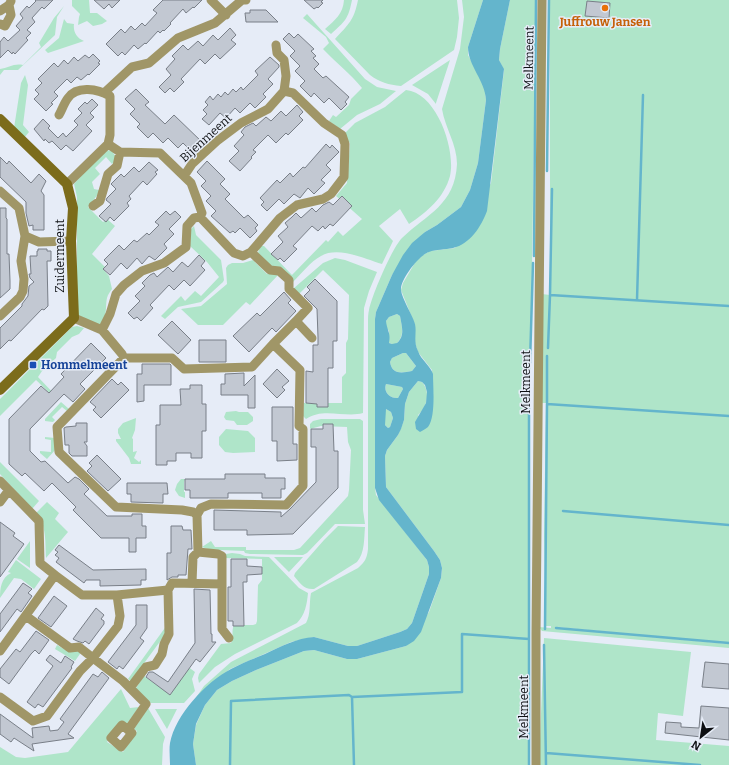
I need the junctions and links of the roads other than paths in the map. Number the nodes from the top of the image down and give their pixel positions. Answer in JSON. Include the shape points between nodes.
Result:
{"nodes":[{"id":1,"x":211,"y":0,"type":"edge"},
{"id":2,"x":246,"y":0,"type":"edge"},
{"id":3,"x":542,"y":0,"type":"edge"},
{"id":4,"x":10,"y":2,"type":"edge"},
{"id":5,"x":0,"y":11,"type":"edge"},
{"id":6,"x":226,"y":15,"type":"junction"},
{"id":7,"x":0,"y":24,"type":"edge"},
{"id":8,"x":276,"y":45,"type":"dead end"},
{"id":9,"x":284,"y":91,"type":"junction"},
{"id":10,"x":104,"y":93,"type":"junction"},
{"id":11,"x":59,"y":115,"type":"dead end"},
{"id":12,"x":0,"y":119,"type":"edge"},
{"id":13,"x":108,"y":144,"type":"junction"},
{"id":14,"x":120,"y":152,"type":"junction"},
{"id":15,"x":184,"y":176,"type":"junction"},
{"id":16,"x":67,"y":184,"type":"junction"},
{"id":17,"x":0,"y":191,"type":"edge"},
{"id":18,"x":93,"y":206,"type":"dead end"},
{"id":19,"x":200,"y":217,"type":"junction"},
{"id":20,"x":24,"y":236,"type":"junction"},
{"id":21,"x":71,"y":241,"type":"junction"},
{"id":22,"x":251,"y":252,"type":"junction"},
{"id":23,"x":0,"y":316,"type":"edge"},
{"id":24,"x":74,"y":318,"type":"junction"},
{"id":25,"x":296,"y":321,"type":"junction"},
{"id":26,"x":102,"y":330,"type":"junction"},
{"id":27,"x":312,"y":338,"type":"dead end"},
{"id":28,"x":273,"y":344,"type":"junction"},
{"id":29,"x":124,"y":358,"type":"junction"},
{"id":30,"x":0,"y":390,"type":"edge"},
{"id":31,"x":0,"y":481,"type":"edge"},
{"id":32,"x":9,"y":490,"type":"junction"},
{"id":33,"x":0,"y":502,"type":"edge"},
{"id":34,"x":196,"y":515,"type":"junction"},
{"id":35,"x":198,"y":552,"type":"junction"},
{"id":36,"x":55,"y":575,"type":"junction"},
{"id":37,"x":192,"y":583,"type":"junction"},
{"id":38,"x":222,"y":584,"type":"junction"},
{"id":39,"x":168,"y":590,"type":"junction"},
{"id":40,"x":118,"y":595,"type":"junction"},
{"id":41,"x":26,"y":616,"type":"junction"},
{"id":42,"x":229,"y":638,"type":"dead end"},
{"id":43,"x":0,"y":651,"type":"edge"},
{"id":44,"x":93,"y":658,"type":"junction"},
{"id":45,"x":130,"y":688,"type":"junction"},
{"id":46,"x":0,"y":697,"type":"edge"},
{"id":47,"x":128,"y":730,"type":"dead end"},
{"id":48,"x":536,"y":765,"type":"edge"}],
"edges":[{"from":1,"to":6,"type":"street"},
{"from":2,"to":6,"type":"street","via":[[242,0]]},
{"from":3,"to":48,"type":"street","name":"Melkmeent"},
{"from":4,"to":5,"type":"street"},
{"from":4,"to":7,"type":"street","via":[[11,15],[5,26]]},
{"from":6,"to":10,"type":"street","via":[[215,23],[178,38],[149,63],[132,67]]},
{"from":8,"to":9,"type":"street","via":[[277,53],[284,60]]},
{"from":9,"to":15,"type":"street","name":"Bijenmeent","via":[[268,109],[240,123],[217,141],[192,164]]},
{"from":9,"to":22,"type":"street","via":[[293,93],[324,124],[342,135],[345,144],[344,177],[331,194],[297,205],[280,218]]},
{"from":10,"to":11,"type":"street","via":[[92,89],[76,91],[68,97]]},
{"from":10,"to":13,"type":"street","via":[[110,96]]},
{"from":12,"to":16,"type":"street"},
{"from":13,"to":14,"type":"street"},
{"from":13,"to":16,"type":"street"},
{"from":14,"to":15,"type":"street","name":"Bijenmeent","via":[[160,153]]},
{"from":14,"to":18,"type":"street","via":[[117,166],[108,174],[100,200]]},
{"from":15,"to":19,"type":"street","name":"Bijenmeent","via":[[191,183],[202,213]]},
{"from":16,"to":21,"type":"street","name":"Zuidermeent","via":[[73,208]]},
{"from":17,"to":20,"type":"street","via":[[19,208]]},
{"from":19,"to":22,"type":"street","via":[[234,253],[243,256]]},
{"from":19,"to":26,"type":"street","via":[[194,218],[187,226],[186,246],[164,263],[142,271],[116,294]]},
{"from":20,"to":21,"type":"street","via":[[39,242]]},
{"from":20,"to":23,"type":"street","via":[[21,261],[23,291]]},
{"from":21,"to":24,"type":"street","name":"Zuidermeent"},
{"from":22,"to":25,"type":"street","via":[[270,270],[279,271],[289,280],[289,289],[308,308]]},
{"from":24,"to":26,"type":"street"},
{"from":24,"to":30,"type":"street"},
{"from":25,"to":27,"type":"street"},
{"from":25,"to":28,"type":"street"},
{"from":26,"to":29,"type":"street"},
{"from":28,"to":29,"type":"street","via":[[252,367],[184,370],[172,358]]},
{"from":28,"to":34,"type":"street","via":[[300,370],[299,426],[303,429],[304,486],[286,505],[211,504],[201,508]]},
{"from":29,"to":34,"type":"street","via":[[57,427],[59,452],[116,508],[182,510]]},
{"from":31,"to":32,"type":"street"},
{"from":32,"to":33,"type":"street"},
{"from":32,"to":36,"type":"street","via":[[39,521],[40,563]]},
{"from":34,"to":35,"type":"street"},
{"from":35,"to":37,"type":"street","via":[[193,557]]},
{"from":35,"to":38,"type":"street","via":[[222,556]]},
{"from":36,"to":40,"type":"street","via":[[82,595]]},
{"from":36,"to":41,"type":"street"},
{"from":37,"to":38,"type":"street"},
{"from":37,"to":39,"type":"street","via":[[172,583]]},
{"from":38,"to":42,"type":"street","via":[[222,629]]},
{"from":39,"to":40,"type":"street"},
{"from":39,"to":45,"type":"street","via":[[169,634],[162,654],[155,665],[146,667]]},
{"from":40,"to":44,"type":"street","via":[[118,626]]},
{"from":41,"to":43,"type":"street"},
{"from":41,"to":44,"type":"street","via":[[70,648],[79,648]]},
{"from":44,"to":45,"type":"street"},
{"from":44,"to":46,"type":"street","via":[[80,671],[47,716],[33,720]]},
{"from":45,"to":47,"type":"street","via":[[146,704]]}]}
